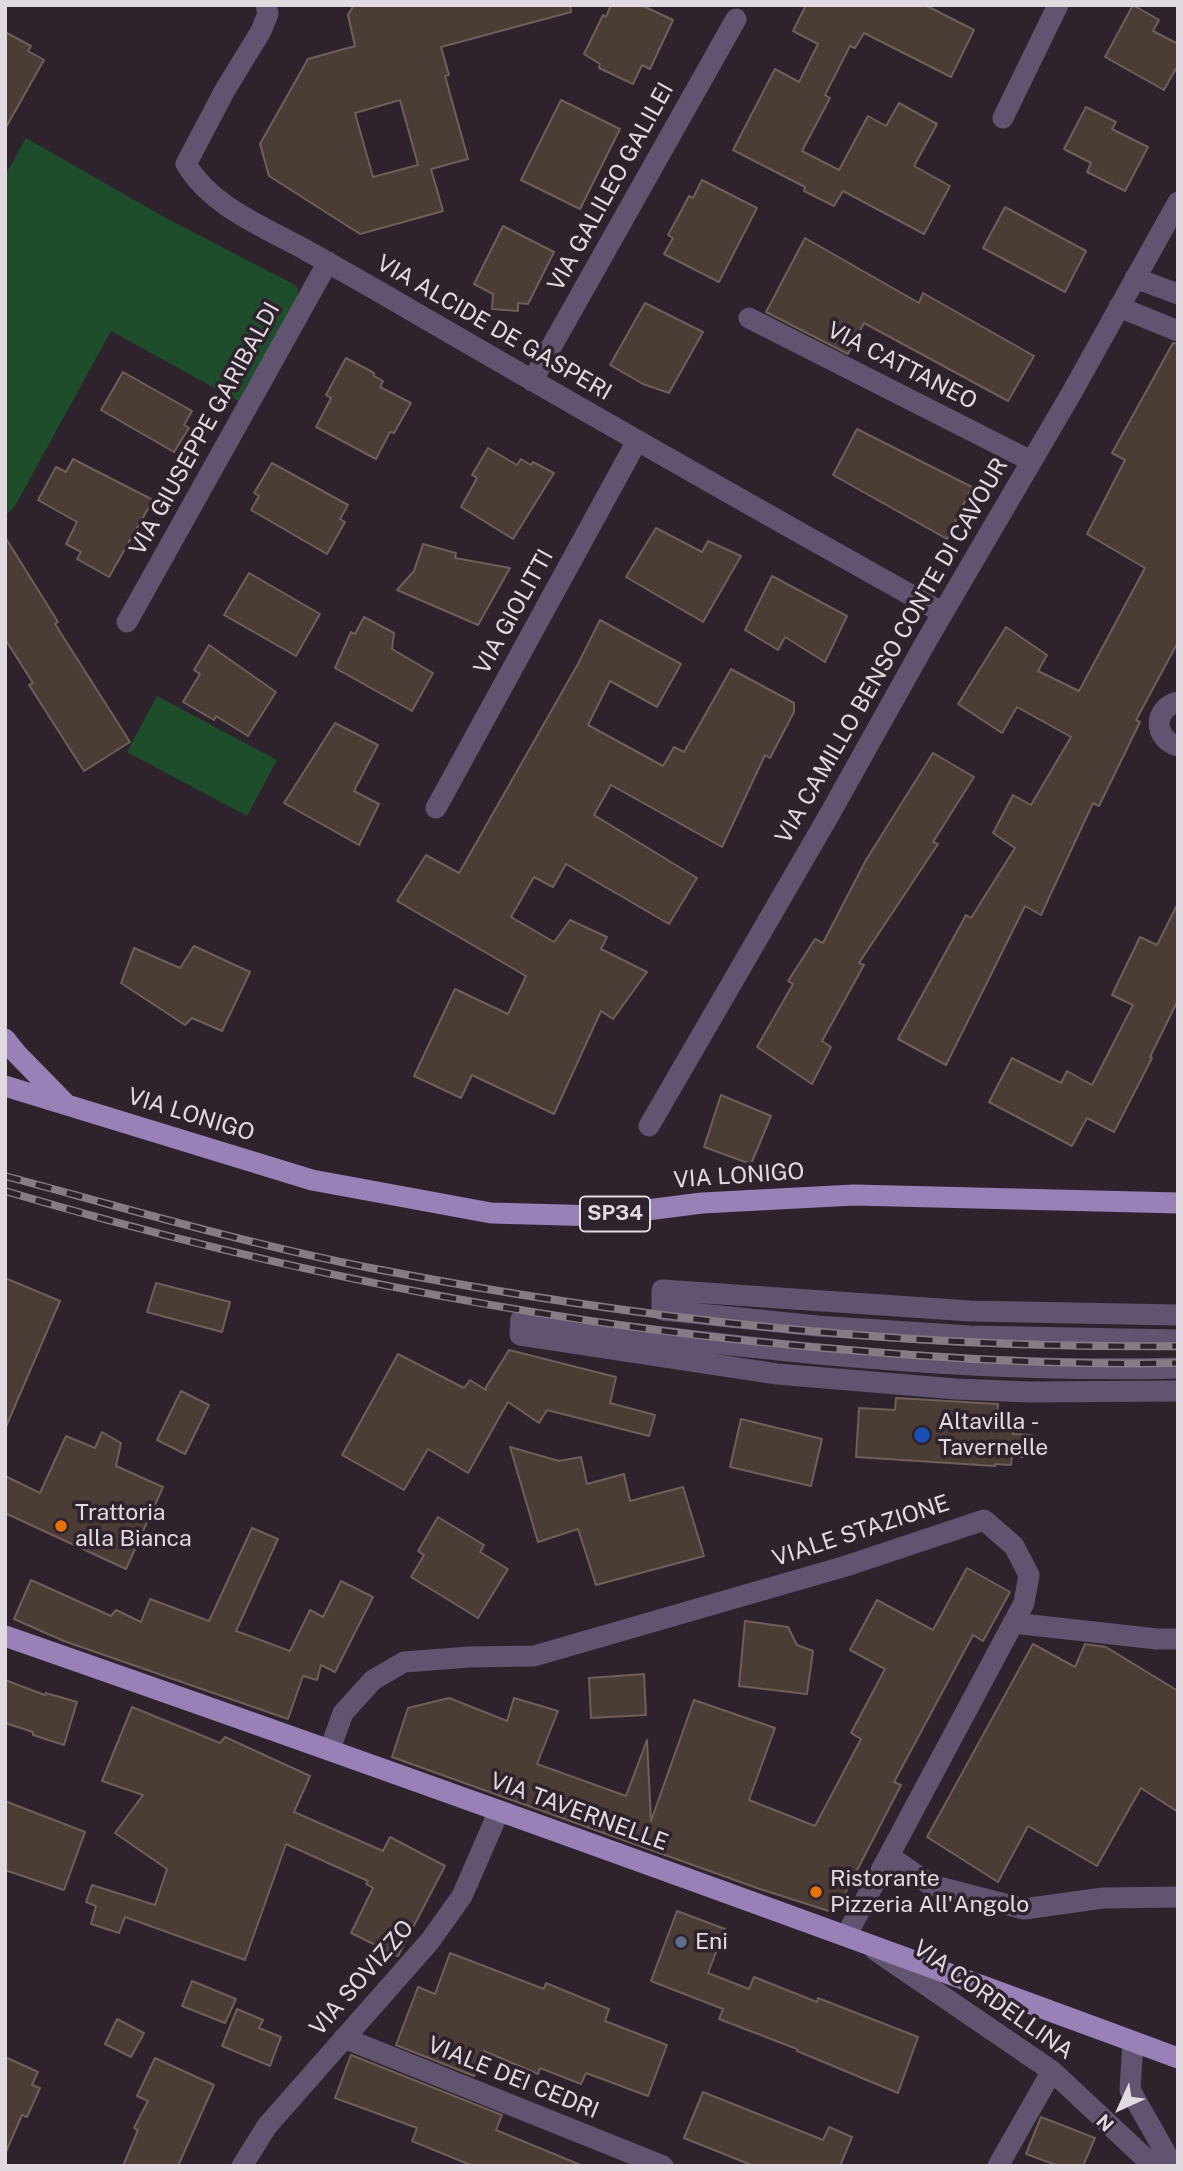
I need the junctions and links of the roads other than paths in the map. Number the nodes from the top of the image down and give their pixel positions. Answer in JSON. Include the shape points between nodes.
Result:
{"nodes":[{"id":1,"x":266,"y":5,"type":"edge"},
{"id":2,"x":1058,"y":5,"type":"edge"},
{"id":3,"x":736,"y":19,"type":"dead end"},
{"id":4,"x":1003,"y":118,"type":"dead end"},
{"id":5,"x":1178,"y":202,"type":"edge"},
{"id":6,"x":328,"y":262,"type":"junction"},
{"id":7,"x":1135,"y":278,"type":"junction"},
{"id":8,"x":1178,"y":294,"type":"edge"},
{"id":9,"x":1119,"y":307,"type":"junction"},
{"id":10,"x":749,"y":318,"type":"dead end"},
{"id":11,"x":1178,"y":331,"type":"edge"},
{"id":12,"x":532,"y":381,"type":"junction"},
{"id":13,"x":637,"y":441,"type":"junction"},
{"id":14,"x":1031,"y":461,"type":"junction"},
{"id":15,"x":943,"y":613,"type":"junction"},
{"id":16,"x":127,"y":622,"type":"dead end"},
{"id":17,"x":1178,"y":702,"type":"edge"},
{"id":18,"x":1178,"y":746,"type":"edge"},
{"id":19,"x":436,"y":808,"type":"dead end"},
{"id":20,"x":5,"y":1039,"type":"edge"},
{"id":21,"x":5,"y":1086,"type":"edge"},
{"id":22,"x":66,"y":1104,"type":"junction"},
{"id":23,"x":649,"y":1126,"type":"dead end"},
{"id":24,"x":1178,"y":1203,"type":"edge"},
{"id":25,"x":1178,"y":1315,"type":"edge"},
{"id":26,"x":1178,"y":1340,"type":"edge"},
{"id":27,"x":1178,"y":1368,"type":"edge"},
{"id":28,"x":1178,"y":1391,"type":"edge"},
{"id":29,"x":1013,"y":1623,"type":"junction"},
{"id":30,"x":5,"y":1636,"type":"edge"},
{"id":31,"x":1178,"y":1639,"type":"edge"},
{"id":32,"x":330,"y":1749,"type":"junction"},
{"id":33,"x":499,"y":1811,"type":"junction"},
{"id":34,"x":889,"y":1856,"type":"junction"},
{"id":35,"x":1178,"y":1897,"type":"edge"},
{"id":36,"x":854,"y":1939,"type":"junction"},
{"id":37,"x":344,"y":2038,"type":"junction"},
{"id":38,"x":1133,"y":2042,"type":"junction"},
{"id":39,"x":1178,"y":2058,"type":"edge"},
{"id":40,"x":1052,"y":2071,"type":"junction"},
{"id":41,"x":242,"y":2166,"type":"edge"},
{"id":42,"x":663,"y":2166,"type":"edge"},
{"id":43,"x":998,"y":2166,"type":"edge"},
{"id":44,"x":1150,"y":2166,"type":"edge"},
{"id":45,"x":1173,"y":2166,"type":"edge"}],
"edges":[{"from":1,"to":6,"type":"street","name":"VIA ALCIDE DE GASPERI","via":[[268,14],[261,31],[186,164],[211,194]]},
{"from":2,"to":4,"type":"street"},
{"from":3,"to":12,"type":"street","name":"VIA GALILEO GALILEI"},
{"from":5,"to":7,"type":"street","name":"VIA CAMILLO BENSO CONTE DI CAVOUR"},
{"from":6,"to":12,"type":"street","name":"VIA ALCIDE DE GASPERI"},
{"from":6,"to":16,"type":"street","name":"VIA GIUSEPPE GARIBALDI"},
{"from":7,"to":8,"type":"street"},
{"from":7,"to":9,"type":"street","name":"VIA CAMILLO BENSO CONTE DI CAVOUR"},
{"from":9,"to":11,"type":"street"},
{"from":9,"to":14,"type":"street","name":"VIA CAMILLO BENSO CONTE DI CAVOUR"},
{"from":10,"to":14,"type":"street","name":"VIA CATTANEO"},
{"from":12,"to":13,"type":"street","name":"VIA ALCIDE DE GASPERI"},
{"from":13,"to":15,"type":"street","name":"VIA ALCIDE DE GASPERI"},
{"from":13,"to":19,"type":"street","name":"VIA GIOLITTI"},
{"from":14,"to":15,"type":"street","name":"VIA CAMILLO BENSO CONTE DI CAVOUR"},
{"from":15,"to":23,"type":"street","name":"VIA CAMILLO BENSO CONTE DI CAVOUR"},
{"from":17,"to":18,"type":"street","via":[[1165,707],[1158,723],[1164,739]]},
{"from":20,"to":22,"type":"main road","name":"VIA LONIGO","number":"SP34"},
{"from":21,"to":22,"type":"main road","name":"VIA LONIGO","number":"SP34"},
{"from":22,"to":24,"type":"main road","name":"VIA LONIGO","number":"SP34","via":[[312,1180],[491,1213],[600,1216],[702,1203],[854,1195]]},
{"from":25,"to":26,"type":"street","via":[[970,1311],[662,1290],[662,1310],[817,1326],[970,1336]]},
{"from":27,"to":28,"type":"street","via":[[948,1365],[731,1347],[521,1319],[520,1335],[790,1375],[956,1389]]},
{"from":29,"to":31,"type":"street"},
{"from":29,"to":32,"type":"street","name":"VIALE STAZIONE","via":[[1024,1603],[1029,1575],[1014,1546],[984,1520],[846,1566],[534,1656],[404,1662],[373,1680],[344,1713]]},
{"from":29,"to":34,"type":"street","name":"VIALE STAZIONE"},
{"from":30,"to":32,"type":"main road","name":"VIA TAVERNELLE"},
{"from":32,"to":33,"type":"main road","name":"VIA TAVERNELLE"},
{"from":33,"to":36,"type":"main road","name":"VIA TAVERNELLE"},
{"from":33,"to":37,"type":"street","name":"VIA SOVIZZO","via":[[462,1896],[430,1941]]},
{"from":34,"to":35,"type":"street","via":[[932,1885],[1024,1909],[1104,1898]]},
{"from":34,"to":36,"type":"street","name":"VIALE STAZIONE"},
{"from":36,"to":38,"type":"main road","name":"VIA TAVERNELLE"},
{"from":36,"to":40,"type":"street","name":"VIA CORDELLINA"},
{"from":37,"to":41,"type":"street","name":"VIA SOVIZZO","via":[[267,2126]]},
{"from":37,"to":42,"type":"street","name":"VIALE DEI CEDRI"},
{"from":38,"to":39,"type":"main road","name":"VIA TAVERNELLE"},
{"from":38,"to":45,"type":"street","via":[[1130,2090]]},
{"from":40,"to":43,"type":"street"},
{"from":40,"to":44,"type":"street","name":"VIA CORDELLINA"}]}
